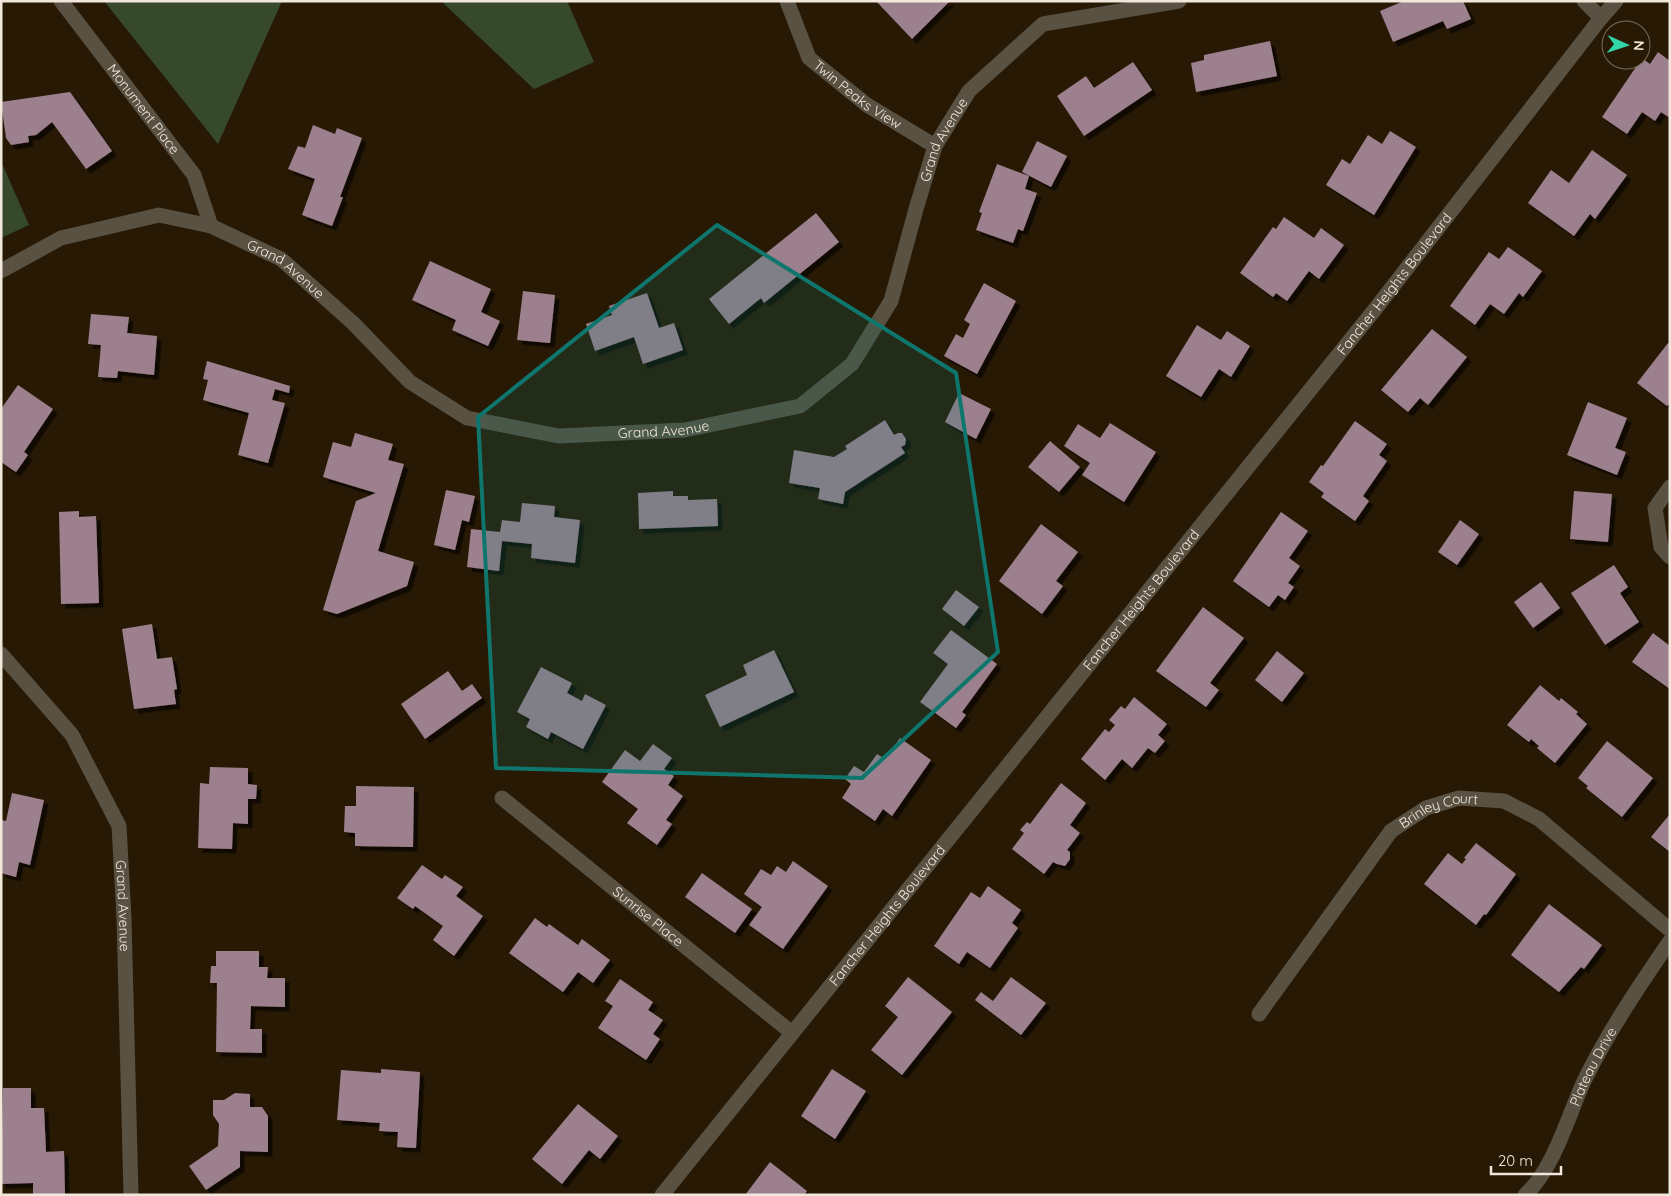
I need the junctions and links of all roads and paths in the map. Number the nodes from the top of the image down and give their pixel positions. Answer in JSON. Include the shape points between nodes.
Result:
{"nodes":[{"id":1,"x":61,"y":1,"type":"edge"},
{"id":2,"x":786,"y":1,"type":"edge"},
{"id":3,"x":1179,"y":1,"type":"edge"},
{"id":4,"x":1584,"y":1,"type":"edge"},
{"id":5,"x":1616,"y":1,"type":"edge"},
{"id":6,"x":1601,"y":18,"type":"junction"},
{"id":7,"x":935,"y":146,"type":"junction"},
{"id":8,"x":211,"y":226,"type":"junction"},
{"id":9,"x":1,"y":271,"type":"edge"},
{"id":10,"x":1670,"y":487,"type":"edge"},
{"id":11,"x":1670,"y":556,"type":"edge"},
{"id":12,"x":1,"y":654,"type":"edge"},
{"id":13,"x":502,"y":798,"type":"dead end"},
{"id":14,"x":1670,"y":930,"type":"edge"},
{"id":15,"x":1670,"y":942,"type":"edge"},
{"id":16,"x":1259,"y":1014,"type":"dead end"},
{"id":17,"x":792,"y":1033,"type":"junction"},
{"id":18,"x":131,"y":1195,"type":"edge"},
{"id":19,"x":662,"y":1195,"type":"edge"},
{"id":20,"x":1526,"y":1195,"type":"edge"}],
"edges":[{"from":1,"to":8,"type":"street","name":"Monument Place","via":[[194,175]]},
{"from":2,"to":7,"type":"street","name":"Twin Peaks View","via":[[810,58],[867,105]]},
{"from":3,"to":7,"type":"street","name":"Grand Avenue","via":[[1044,24],[969,91]]},
{"from":4,"to":6,"type":"street"},
{"from":5,"to":6,"type":"street","name":"Fancher Heights Boulevard"},
{"from":6,"to":17,"type":"street","name":"Fancher Heights Boulevard","via":[[1376,308]]},
{"from":7,"to":8,"type":"street","name":"Grand Avenue","via":[[891,301],[852,364],[800,406],[685,430],[559,436],[467,418],[410,382],[353,323],[281,259]]},
{"from":8,"to":9,"type":"street","name":"Grand Avenue","via":[[159,215],[61,238]]},
{"from":10,"to":11,"type":"street","via":[[1655,508],[1661,547]]},
{"from":12,"to":18,"type":"street","name":"Grand Avenue","via":[[72,735],[119,826]]},
{"from":13,"to":17,"type":"street","name":"Sunrise Place"},
{"from":14,"to":16,"type":"street","name":"Brinley Court","via":[[1539,819],[1504,801],[1459,798],[1426,808],[1391,831]]},
{"from":15,"to":20,"type":"street","name":"Plateau Drive","via":[[1625,1008],[1584,1081],[1562,1137],[1536,1185]]},
{"from":17,"to":19,"type":"street","name":"Fancher Heights Boulevard"}]}
